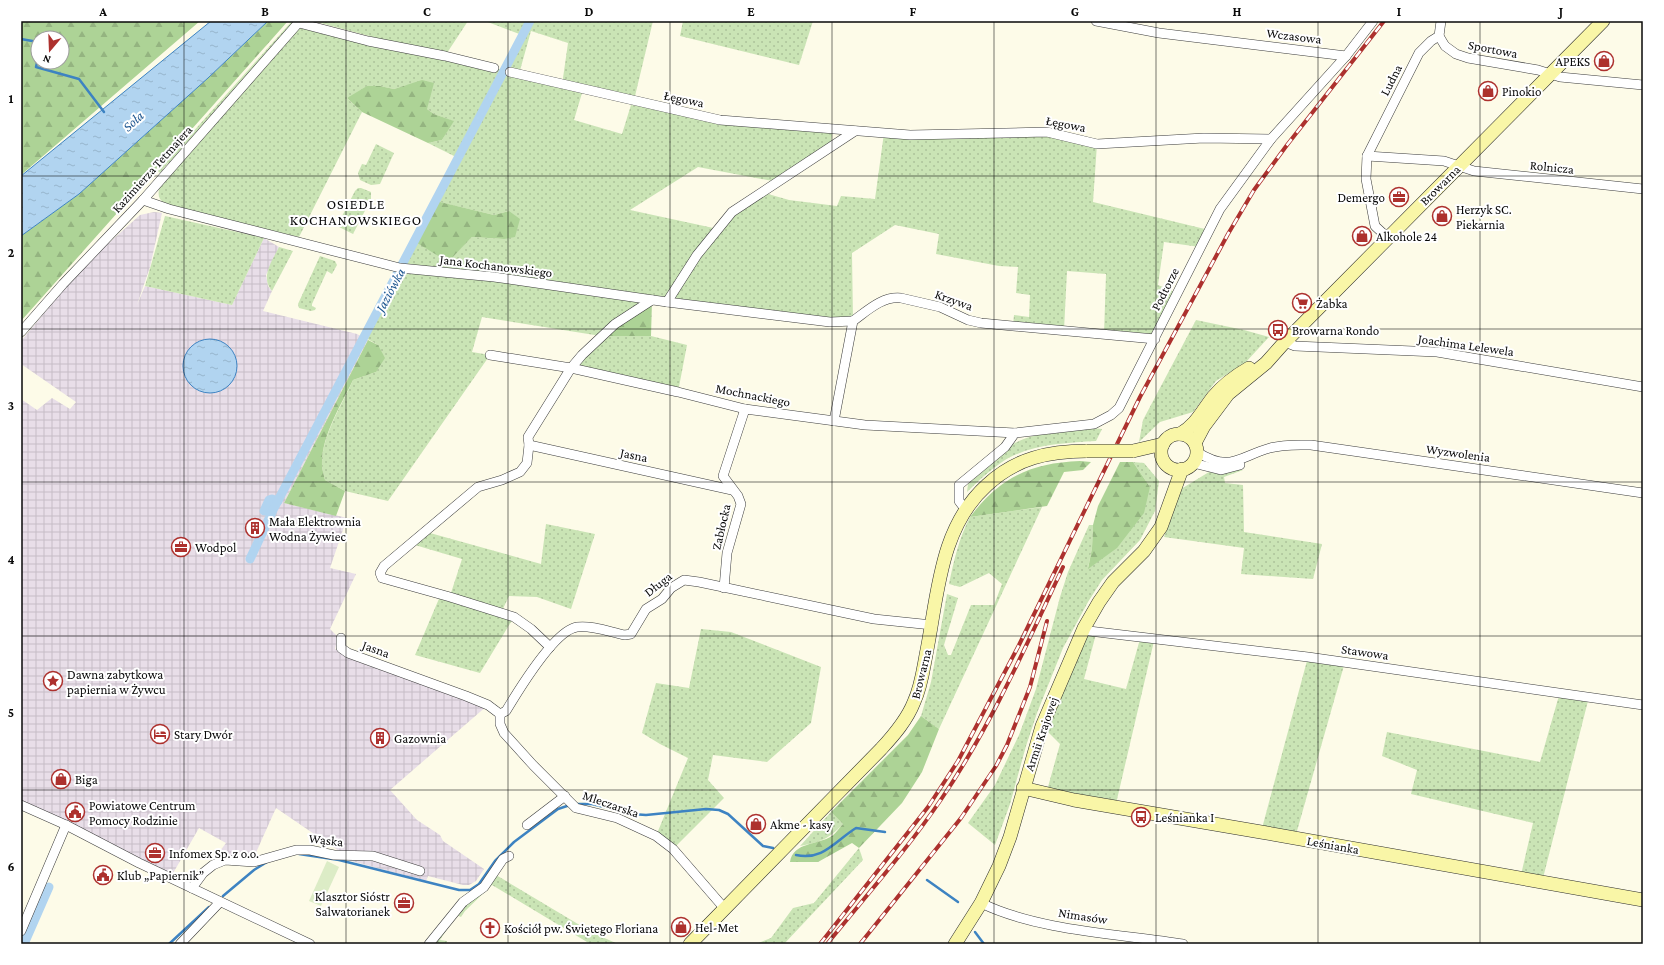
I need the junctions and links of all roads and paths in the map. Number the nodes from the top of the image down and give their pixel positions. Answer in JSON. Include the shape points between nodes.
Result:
{"nodes":[{"id":1,"x":1096,"y":21,"type":"edge"},
{"id":2,"x":1373,"y":21,"type":"edge"},
{"id":3,"x":1441,"y":21,"type":"edge"},
{"id":4,"x":1603,"y":21,"type":"edge"},
{"id":5,"x":300,"y":22,"type":"edge"},
{"id":6,"x":1439,"y":36,"type":"junction"},
{"id":7,"x":1346,"y":56,"type":"junction"},
{"id":8,"x":494,"y":68,"type":"dead end"},
{"id":9,"x":510,"y":72,"type":"dead end"},
{"id":10,"x":1551,"y":73,"type":"junction"},
{"id":11,"x":1643,"y":85,"type":"edge"},
{"id":12,"x":856,"y":131,"type":"junction"},
{"id":13,"x":1271,"y":139,"type":"junction"},
{"id":14,"x":1367,"y":156,"type":"junction"},
{"id":15,"x":1459,"y":166,"type":"junction"},
{"id":16,"x":1643,"y":189,"type":"edge"},
{"id":17,"x":144,"y":200,"type":"junction"},
{"id":18,"x":1388,"y":238,"type":"junction"},
{"id":19,"x":652,"y":300,"type":"junction"},
{"id":20,"x":667,"y":302,"type":"junction"},
{"id":21,"x":852,"y":321,"type":"junction"},
{"id":22,"x":21,"y":332,"type":"edge"},
{"id":23,"x":1155,"y":339,"type":"junction"},
{"id":24,"x":1281,"y":346,"type":"junction"},
{"id":25,"x":490,"y":355,"type":"dead end"},
{"id":26,"x":571,"y":368,"type":"junction"},
{"id":27,"x":1643,"y":387,"type":"edge"},
{"id":28,"x":745,"y":409,"type":"junction"},
{"id":29,"x":834,"y":421,"type":"junction"},
{"id":30,"x":1015,"y":433,"type":"junction"},
{"id":31,"x":1180,"y":434,"type":"junction"},
{"id":32,"x":529,"y":445,"type":"junction"},
{"id":33,"x":1164,"y":455,"type":"junction"},
{"id":34,"x":1192,"y":457,"type":"junction"},
{"id":35,"x":732,"y":490,"type":"junction"},
{"id":36,"x":1643,"y":493,"type":"edge"},
{"id":37,"x":965,"y":509,"type":"junction"},
{"id":38,"x":1154,"y":538,"type":"junction"},
{"id":39,"x":724,"y":588,"type":"junction"},
{"id":40,"x":932,"y":625,"type":"junction"},
{"id":41,"x":1084,"y":628,"type":"junction"},
{"id":42,"x":341,"y":638,"type":"dead end"},
{"id":43,"x":550,"y":647,"type":"junction"},
{"id":44,"x":1643,"y":705,"type":"edge"},
{"id":45,"x":500,"y":714,"type":"junction"},
{"id":46,"x":1023,"y":788,"type":"junction"},
{"id":47,"x":571,"y":802,"type":"junction"},
{"id":48,"x":21,"y":805,"type":"edge"},
{"id":49,"x":527,"y":825,"type":"dead end"},
{"id":50,"x":66,"y":826,"type":"junction"},
{"id":51,"x":508,"y":856,"type":"dead end"},
{"id":52,"x":420,"y":871,"type":"dead end"},
{"id":53,"x":192,"y":888,"type":"junction"},
{"id":54,"x":1643,"y":900,"type":"edge"},
{"id":55,"x":220,"y":902,"type":"junction"},
{"id":56,"x":981,"y":903,"type":"junction"},
{"id":57,"x":725,"y":909,"type":"junction"},
{"id":58,"x":21,"y":931,"type":"edge"},
{"id":59,"x":294,"y":941,"type":"edge"},
{"id":60,"x":960,"y":942,"type":"edge"},
{"id":61,"x":180,"y":944,"type":"edge"},
{"id":62,"x":310,"y":944,"type":"edge"},
{"id":63,"x":429,"y":944,"type":"edge"},
{"id":64,"x":690,"y":944,"type":"edge"},
{"id":65,"x":1183,"y":944,"type":"edge"}],
"edges":[{"from":1,"to":7,"type":"street","name":"Wczasowa","via":[[1158,33]]},
{"from":2,"to":7,"type":"street","name":"Podtorze"},
{"from":3,"to":6,"type":"street"},
{"from":4,"to":10,"type":"street","name":"Browarna"},
{"from":5,"to":8,"type":"street","via":[[368,41]]},
{"from":5,"to":17,"type":"street","name":"Kazimierza Tetmajera"},
{"from":6,"to":10,"type":"street","name":"Sportowa","via":[[1445,46],[1456,54],[1468,58]]},
{"from":6,"to":14,"type":"street","name":"Ludna","via":[[1419,53]]},
{"from":7,"to":13,"type":"street","name":"Podtorze"},
{"from":9,"to":12,"type":"street","name":"Łęgowa","via":[[720,120]]},
{"from":10,"to":11,"type":"street","name":"Sportowa","via":[[1560,77]]},
{"from":10,"to":15,"type":"street","name":"Browarna"},
{"from":12,"to":13,"type":"street","name":"Łęgowa","via":[[910,135],[1047,132],[1097,144],[1204,138]]},
{"from":12,"to":20,"type":"street","via":[[732,212],[697,255]]},
{"from":13,"to":23,"type":"street","name":"Podtorze","via":[[1220,209]]},
{"from":14,"to":15,"type":"street","via":[[1444,161]]},
{"from":14,"to":18,"type":"street","name":"Ludna","via":[[1366,179],[1375,226]]},
{"from":15,"to":16,"type":"street","name":"Rolnicza","via":[[1481,171]]},
{"from":15,"to":18,"type":"street","name":"Browarna"},
{"from":17,"to":19,"type":"street","name":"Jana Kochanowskiego","via":[[169,209],[403,268],[494,277]]},
{"from":17,"to":22,"type":"street","name":"Kazimierza Tetmajera"},
{"from":18,"to":24,"type":"street","name":"Browarna"},
{"from":19,"to":20,"type":"street","name":"Jana Kochanowskiego"},
{"from":19,"to":26,"type":"street","via":[[615,324]]},
{"from":20,"to":21,"type":"street","name":"Jana Kochanowskiego","via":[[830,322]]},
{"from":21,"to":23,"type":"street","name":"Krzywa","via":[[878,303],[894,297],[940,307],[962,318],[981,323]]},
{"from":21,"to":29,"type":"street"},
{"from":23,"to":30,"type":"street","name":"Podtorze","via":[[1124,400],[1111,415],[1094,424]]},
{"from":24,"to":27,"type":"street","name":"Joachima Lelewela","via":[[1437,352]]},
{"from":24,"to":31,"type":"street","name":"Browarna","via":[[1226,384],[1191,427]]},
{"from":24,"to":34,"type":"street","name":"Browarna","via":[[1266,363],[1224,398],[1204,426]]},
{"from":25,"to":26,"type":"street","name":"Mochnackiego"},
{"from":26,"to":28,"type":"street","name":"Mochnackiego"},
{"from":26,"to":32,"type":"street","via":[[528,437]]},
{"from":28,"to":29,"type":"street","name":"Mochnackiego"},
{"from":28,"to":35,"type":"street","name":"Zabłocka","via":[[723,476]]},
{"from":29,"to":30,"type":"street","name":"Mochnackiego"},
{"from":30,"to":37,"type":"street","via":[[1005,447],[959,486],[959,501]]},
{"from":31,"to":33,"type":"street","via":[[1170,436]]},
{"from":31,"to":34,"type":"street","via":[[1189,437]]},
{"from":32,"to":35,"type":"street","name":"Jasna"},
{"from":32,"to":43,"type":"street","via":[[527,464],[520,472],[478,487],[384,566],[380,573],[382,578],[450,596],[514,617]]},
{"from":33,"to":34,"type":"street","via":[[1175,469]]},
{"from":33,"to":37,"type":"street","name":"Browarna","bridge":true,"via":[[1133,451],[1072,451],[1042,454],[1019,462],[995,477]]},
{"from":33,"to":38,"type":"street","name":"Armii Krajowej","via":[[1169,474]]},
{"from":34,"to":36,"type":"street","name":"Wyzwolenia","via":[[1214,469],[1227,470],[1249,461],[1269,448],[1282,445],[1311,445]]},
{"from":34,"to":38,"type":"street","name":"Armii Krajowej"},
{"from":35,"to":39,"type":"street","name":"Zabłocka","via":[[741,504],[727,553]]},
{"from":37,"to":40,"type":"street","name":"Browarna","via":[[954,528],[947,549]]},
{"from":38,"to":41,"type":"street","name":"Armii Krajowej","via":[[1113,582]]},
{"from":39,"to":40,"type":"street","name":"Długa","via":[[874,619]]},
{"from":39,"to":43,"type":"street","name":"Długa","via":[[684,580],[646,609],[631,634],[576,627],[567,630]]},
{"from":40,"to":57,"type":"street","name":"Browarna","via":[[918,694],[899,729]]},
{"from":41,"to":44,"type":"street","name":"Stawowa","via":[[1090,631],[1339,661]]},
{"from":41,"to":46,"type":"street","name":"Armii Krajowej","via":[[1042,726]]},
{"from":42,"to":45,"type":"street","name":"Jasna","via":[[341,648],[348,653],[466,696],[488,705]]},
{"from":43,"to":45,"type":"street","name":"Długa","via":[[506,711]]},
{"from":45,"to":47,"type":"street","name":"Mleczarska","via":[[500,724],[504,732]]},
{"from":46,"to":54,"type":"street","name":"Leśnianka","via":[[1080,802]]},
{"from":46,"to":56,"type":"street","name":"Armii Krajowej","via":[[1007,846]]},
{"from":47,"to":49,"type":"street"},
{"from":47,"to":57,"type":"street","name":"Mleczarska","via":[[635,825],[656,836],[673,849]]},
{"from":48,"to":50,"type":"street"},
{"from":50,"to":53,"type":"street"},
{"from":50,"to":58,"type":"street"},
{"from":51,"to":63,"type":"street","via":[[503,859],[484,887],[463,902]]},
{"from":52,"to":53,"type":"street","name":"Wąska","via":[[373,856],[334,855],[296,850],[254,862],[225,860],[203,873]]},
{"from":53,"to":55,"type":"street"},
{"from":55,"to":59,"type":"street"},
{"from":55,"to":61,"type":"street"},
{"from":56,"to":60,"type":"street","name":"Armii Krajowej"},
{"from":56,"to":65,"type":"street","name":"Nimasów","via":[[1017,916],[1063,927]]},
{"from":57,"to":64,"type":"street","name":"Browarna"},
{"from":59,"to":62,"type":"street"}]}
